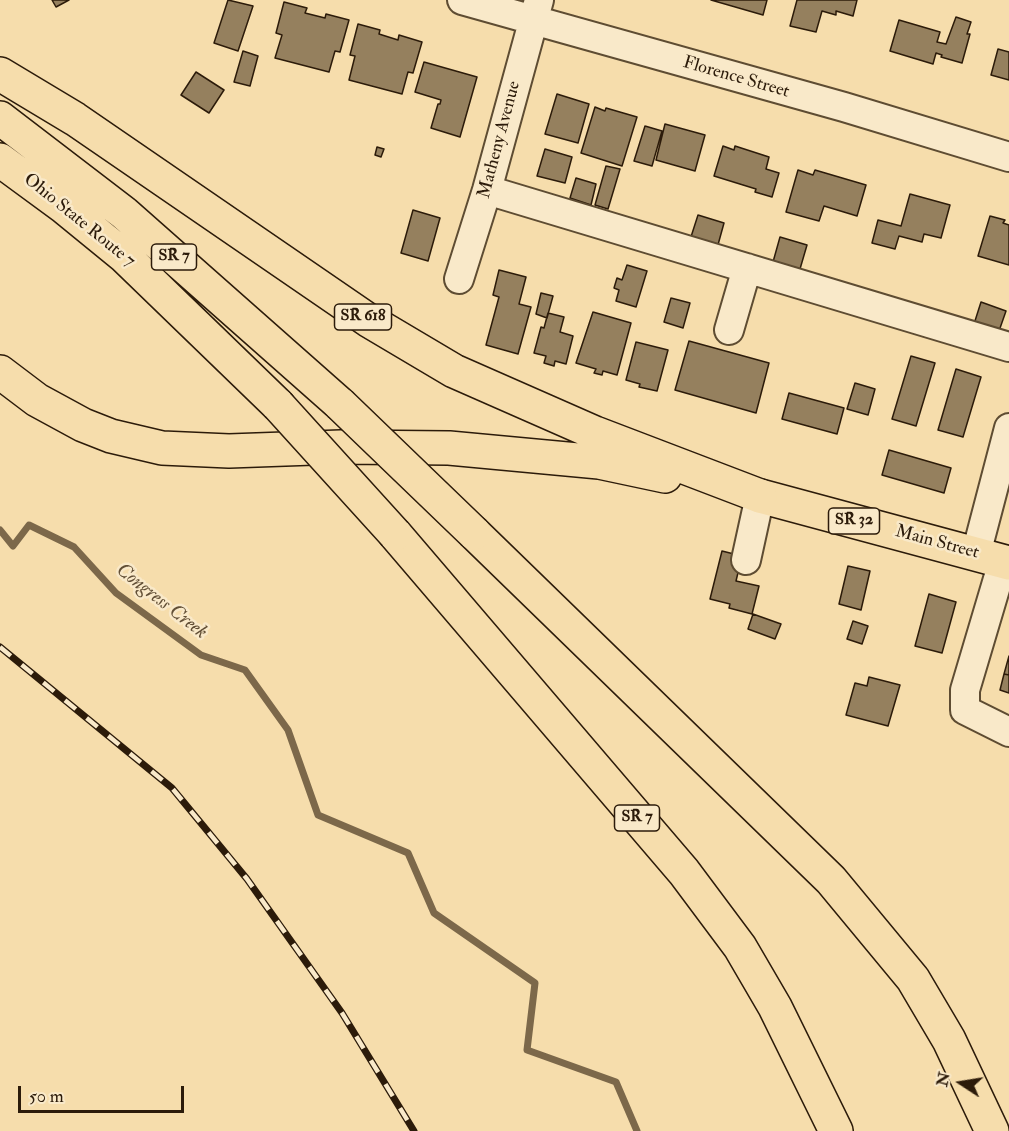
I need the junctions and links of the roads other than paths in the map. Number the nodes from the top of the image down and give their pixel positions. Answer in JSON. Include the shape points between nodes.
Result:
{"nodes":[{"id":1,"x":462,"y":0,"type":"edge"},
{"id":2,"x":536,"y":10,"type":"edge"},
{"id":3,"x":0,"y":74,"type":"edge"},
{"id":4,"x":0,"y":118,"type":"edge"},
{"id":5,"x":1009,"y":157,"type":"edge"},
{"id":6,"x":0,"y":160,"type":"edge"},
{"id":7,"x":487,"y":190,"type":"junction"},
{"id":8,"x":747,"y":268,"type":"junction"},
{"id":9,"x":459,"y":279,"type":"dead end"},
{"id":10,"x":729,"y":330,"type":"dead end"},
{"id":11,"x":1009,"y":347,"type":"edge"},
{"id":12,"x":0,"y":372,"type":"edge"},
{"id":13,"x":1008,"y":433,"type":"edge"},
{"id":14,"x":760,"y":496,"type":"junction"},
{"id":15,"x":996,"y":560,"type":"edge"},
{"id":16,"x":746,"y":561,"type":"dead end"},
{"id":17,"x":1009,"y":732,"type":"edge"},
{"id":18,"x":836,"y":1131,"type":"edge"},
{"id":19,"x":992,"y":1131,"type":"edge"}],
"edges":[{"from":1,"to":2,"type":"street","name":"Florence Street"},
{"from":2,"to":5,"type":"street","name":"Florence Street"},
{"from":2,"to":7,"type":"street","name":"Matheny Avenue"},
{"from":3,"to":14,"type":"main road","number":"SR 618","via":[[75,119],[368,320],[454,371],[595,433]]},
{"from":4,"to":19,"type":"main road","number":"SR 7","bridge":true,"via":[[124,213],[340,404],[831,880],[913,979],[949,1040]]},
{"from":6,"to":18,"type":"main road","name":"Ohio State Route 7","number":"SR 7","bridge":true,"via":[[124,256],[182,310],[278,405],[395,534],[684,872],[740,947],[775,1007]]},
{"from":7,"to":8,"type":"street"},
{"from":7,"to":9,"type":"street","name":"Matheny Avenue"},
{"from":8,"to":10,"type":"street"},
{"from":8,"to":11,"type":"street"},
{"from":12,"to":14,"type":"main road","via":[[37,400],[83,425],[162,448],[229,451],[449,448],[599,462]]},
{"from":13,"to":15,"type":"street"},
{"from":14,"to":15,"type":"main road","name":"Main Street","number":"SR 32"},
{"from":14,"to":16,"type":"street"},
{"from":15,"to":17,"type":"street","via":[[965,690],[964,710]]}]}
